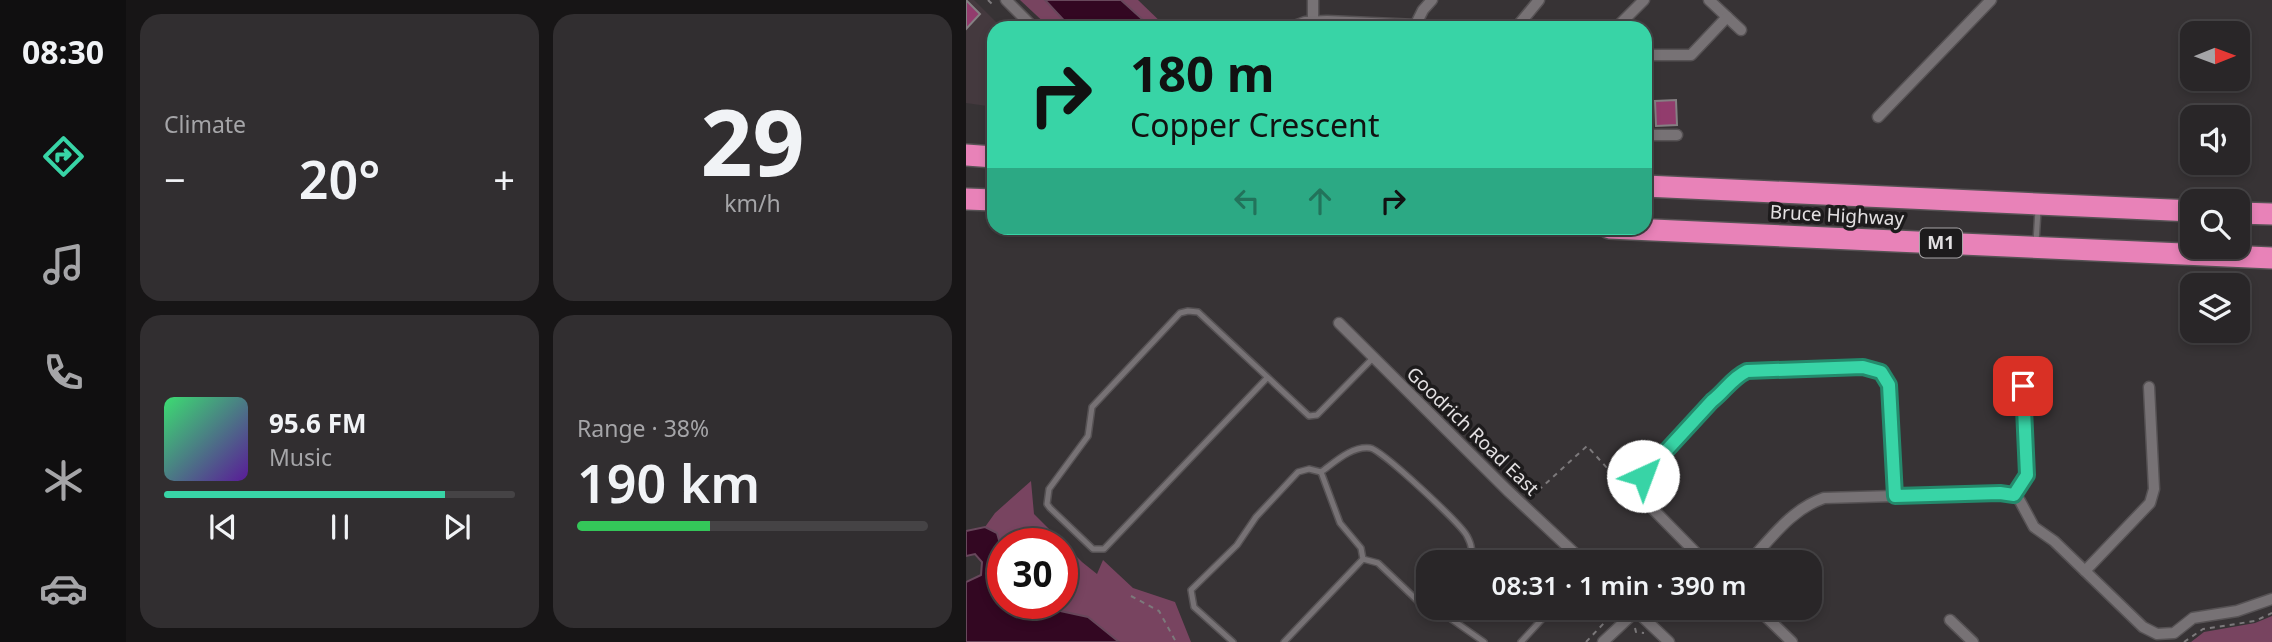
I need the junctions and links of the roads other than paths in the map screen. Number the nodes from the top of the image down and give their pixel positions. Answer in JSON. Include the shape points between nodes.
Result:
{"nodes":[{"id":1,"x":1313,"y":0,"type":"edge"},
{"id":2,"x":1432,"y":0,"type":"edge"},
{"id":3,"x":1539,"y":0,"type":"edge"},
{"id":4,"x":1644,"y":0,"type":"edge"},
{"id":5,"x":1709,"y":0,"type":"edge"},
{"id":6,"x":1991,"y":0,"type":"edge"},
{"id":7,"x":1000,"y":1,"type":"edge"},
{"id":8,"x":1727,"y":17,"type":"junction"},
{"id":9,"x":1025,"y":21,"type":"edge"},
{"id":10,"x":1313,"y":21,"type":"edge"},
{"id":11,"x":1418,"y":21,"type":"edge"},
{"id":12,"x":1522,"y":21,"type":"edge"},
{"id":13,"x":1623,"y":21,"type":"edge"},
{"id":14,"x":1741,"y":30,"type":"dead end"},
{"id":15,"x":1652,"y":55,"type":"edge"},
{"id":16,"x":1878,"y":117,"type":"dead end"},
{"id":17,"x":1652,"y":135,"type":"edge"},
{"id":18,"x":1676,"y":135,"type":"dead end"},
{"id":19,"x":966,"y":155,"type":"edge"},
{"id":20,"x":987,"y":156,"type":"edge"},
{"id":21,"x":1652,"y":186,"type":"edge"},
{"id":22,"x":966,"y":199,"type":"edge"},
{"id":23,"x":987,"y":200,"type":"edge"},
{"id":24,"x":2038,"y":204,"type":"junction"},
{"id":25,"x":2180,"y":210,"type":"edge"},
{"id":26,"x":2250,"y":213,"type":"edge"},
{"id":27,"x":2272,"y":214,"type":"edge"},
{"id":28,"x":1652,"y":230,"type":"edge"},
{"id":29,"x":2036,"y":247,"type":"junction"},
{"id":30,"x":2272,"y":258,"type":"edge"},
{"id":31,"x":1339,"y":323,"type":"dead end"},
{"id":32,"x":1373,"y":358,"type":"junction"},
{"id":33,"x":1267,"y":378,"type":"junction"},
{"id":34,"x":2023,"y":386,"type":"dead end"},
{"id":35,"x":2149,"y":387,"type":"dead end"},
{"id":36,"x":1321,"y":472,"type":"junction"},
{"id":37,"x":2014,"y":495,"type":"junction"},
{"id":38,"x":1895,"y":496,"type":"junction"},
{"id":39,"x":1473,"y":550,"type":"edge"},
{"id":40,"x":1571,"y":550,"type":"edge"},
{"id":41,"x":1693,"y":550,"type":"edge"},
{"id":42,"x":1760,"y":550,"type":"edge"},
{"id":43,"x":1363,"y":559,"type":"junction"},
{"id":44,"x":2085,"y":572,"type":"junction"},
{"id":45,"x":1416,"y":599,"type":"edge"},
{"id":46,"x":2272,"y":599,"type":"edge"},
{"id":47,"x":1454,"y":620,"type":"edge"},
{"id":48,"x":1541,"y":620,"type":"edge"},
{"id":49,"x":1624,"y":620,"type":"edge"},
{"id":50,"x":1646,"y":620,"type":"edge"},
{"id":51,"x":1769,"y":620,"type":"edge"},
{"id":52,"x":1950,"y":620,"type":"dead end"},
{"id":53,"x":2156,"y":638,"type":"edge"},
{"id":54,"x":1233,"y":642,"type":"edge"},
{"id":55,"x":1284,"y":642,"type":"edge"},
{"id":56,"x":1484,"y":642,"type":"edge"},
{"id":57,"x":1521,"y":642,"type":"edge"},
{"id":58,"x":1603,"y":642,"type":"edge"},
{"id":59,"x":1669,"y":642,"type":"edge"},
{"id":60,"x":1792,"y":642,"type":"edge"},
{"id":61,"x":1973,"y":642,"type":"edge"}],
"edges":[{"from":1,"to":10,"type":"street"},
{"from":2,"to":11,"type":"street"},
{"from":3,"to":12,"type":"street"},
{"from":4,"to":13,"type":"street"},
{"from":5,"to":8,"type":"street"},
{"from":6,"to":16,"type":"street"},
{"from":7,"to":9,"type":"street"},
{"from":8,"to":14,"type":"street"},
{"from":8,"to":15,"type":"street","via":[[1691,55]]},
{"from":17,"to":18,"type":"street"},
{"from":19,"to":20,"type":"highway"},
{"from":21,"to":24,"type":"highway","name":"Bruce Highway","number":"M1"},
{"from":22,"to":23,"type":"highway"},
{"from":24,"to":25,"type":"highway","name":"Bruce Highway","number":"M1"},
{"from":24,"to":29,"type":"lane"},
{"from":26,"to":27,"type":"highway"},
{"from":28,"to":29,"type":"highway","name":"Bruce Highway","number":"M1"},
{"from":29,"to":30,"type":"highway","name":"Bruce Highway","number":"M1"},
{"from":31,"to":32,"type":"street","name":"Goodrich Road East"},
{"from":32,"to":33,"type":"lane","via":[[1313,416],[1303,413]]},
{"from":32,"to":40,"type":"street","name":"Goodrich Road East"},
{"from":33,"to":33,"type":"lane","via":[[1198,312],[1181,313],[1092,407],[1088,436],[1049,489],[1050,509],[1093,549],[1104,549]]},
{"from":34,"to":37,"type":"street","via":[[2027,475]]},
{"from":35,"to":44,"type":"street","via":[[2154,489],[2150,503]]},
{"from":36,"to":39,"type":"lane","via":[[1351,450],[1371,448],[1387,457],[1466,534]]},
{"from":36,"to":43,"type":"lane","via":[[1340,523],[1361,548]]},
{"from":36,"to":54,"type":"lane","via":[[1298,472],[1237,545],[1191,590],[1194,607]]},
{"from":37,"to":38,"type":"street"},
{"from":37,"to":44,"type":"street","via":[[2034,527]]},
{"from":38,"to":41,"type":"street","via":[[1889,385],[1881,372],[1863,367],[1747,371],[1734,377],[1643,476],[1639,487],[1643,499]]},
{"from":38,"to":42,"type":"street","via":[[1824,498],[1808,504]]},
{"from":43,"to":45,"type":"lane","via":[[1378,563]]},
{"from":43,"to":55,"type":"lane"},
{"from":44,"to":53,"type":"street"},
{"from":46,"to":53,"type":"street","via":[[2193,618]]},
{"from":47,"to":56,"type":"lane"},
{"from":48,"to":57,"type":"lane"},
{"from":49,"to":58,"type":"street"},
{"from":50,"to":59,"type":"street"},
{"from":51,"to":60,"type":"street"},
{"from":52,"to":61,"type":"street"}]}
